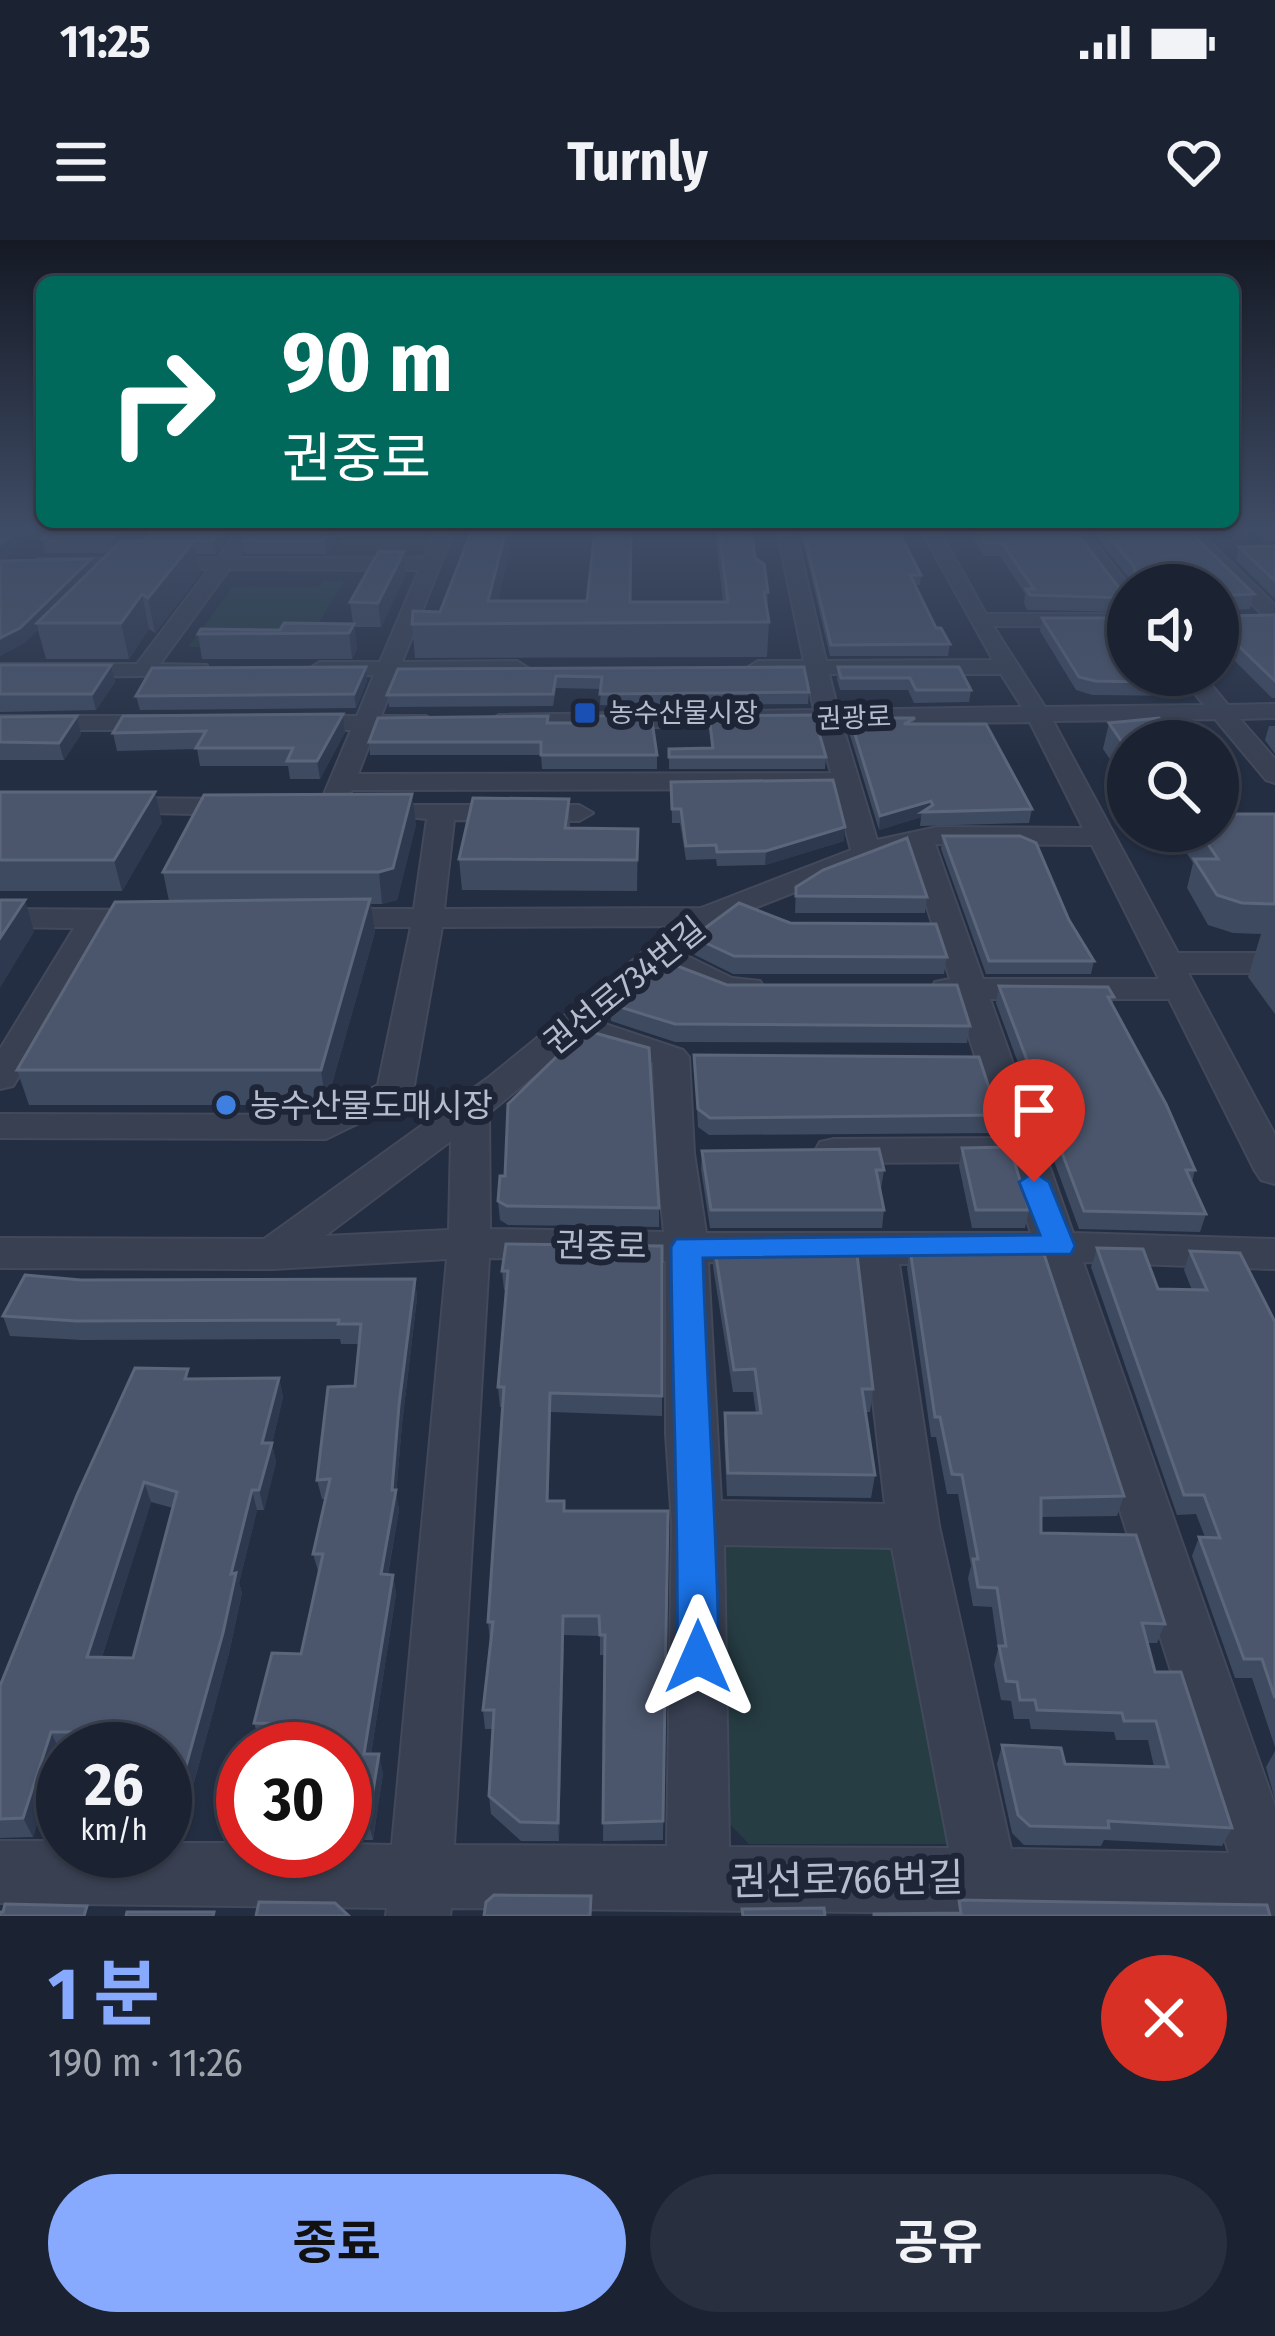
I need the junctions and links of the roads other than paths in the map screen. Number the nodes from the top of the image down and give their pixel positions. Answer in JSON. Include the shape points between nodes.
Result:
{"nodes":[{"id":1,"x":191,"y":608,"type":"edge"},
{"id":2,"x":412,"y":608,"type":"edge"},
{"id":3,"x":804,"y":608,"type":"edge"},
{"id":4,"x":973,"y":608,"type":"edge"},
{"id":5,"x":1275,"y":618,"type":"edge"},
{"id":6,"x":979,"y":620,"type":"junction"},
{"id":7,"x":1107,"y":620,"type":"edge"},
{"id":8,"x":1239,"y":620,"type":"edge"},
{"id":9,"x":1007,"y":667,"type":"junction"},
{"id":10,"x":388,"y":668,"type":"junction"},
{"id":11,"x":531,"y":668,"type":"edge"},
{"id":12,"x":745,"y":668,"type":"edge"},
{"id":13,"x":817,"y":668,"type":"junction"},
{"id":14,"x":233,"y":669,"type":"edge"},
{"id":15,"x":299,"y":669,"type":"edge"},
{"id":16,"x":144,"y":670,"type":"junction"},
{"id":17,"x":1,"y":671,"type":"edge"},
{"id":18,"x":1207,"y":696,"type":"edge"},
{"id":19,"x":1036,"y":711,"type":"junction"},
{"id":20,"x":1220,"y":712,"type":"junction"},
{"id":21,"x":1275,"y":712,"type":"edge"},
{"id":22,"x":828,"y":719,"type":"junction"},
{"id":23,"x":0,"y":723,"type":"edge"},
{"id":24,"x":183,"y":723,"type":"edge"},
{"id":25,"x":274,"y":723,"type":"edge"},
{"id":26,"x":366,"y":723,"type":"junction"},
{"id":27,"x":1275,"y":775,"type":"edge"},
{"id":28,"x":846,"y":782,"type":"junction"},
{"id":29,"x":327,"y":799,"type":"junction"},
{"id":30,"x":94,"y":806,"type":"edge"},
{"id":31,"x":260,"y":807,"type":"edge"},
{"id":32,"x":441,"y":812,"type":"junction"},
{"id":33,"x":579,"y":813,"type":"dead end"},
{"id":34,"x":919,"y":837,"type":"junction"},
{"id":35,"x":1098,"y":837,"type":"junction"},
{"id":36,"x":866,"y":852,"type":"junction"},
{"id":37,"x":721,"y":910,"type":"junction"},
{"id":38,"x":0,"y":918,"type":"edge"},
{"id":39,"x":285,"y":918,"type":"edge"},
{"id":40,"x":428,"y":918,"type":"junction"},
{"id":41,"x":95,"y":919,"type":"junction"},
{"id":42,"x":190,"y":919,"type":"edge"},
{"id":43,"x":771,"y":919,"type":"edge"},
{"id":44,"x":657,"y":953,"type":"junction"},
{"id":45,"x":1275,"y":963,"type":"edge"},
{"id":46,"x":1172,"y":976,"type":"junction"},
{"id":47,"x":770,"y":988,"type":"edge"},
{"id":48,"x":925,"y":988,"type":"edge"},
{"id":49,"x":969,"y":989,"type":"junction"},
{"id":50,"x":573,"y":1024,"type":"junction"},
{"id":51,"x":671,"y":1057,"type":"junction"},
{"id":52,"x":717,"y":1058,"type":"edge"},
{"id":53,"x":946,"y":1059,"type":"edge"},
{"id":54,"x":992,"y":1059,"type":"junction"},
{"id":55,"x":0,"y":1078,"type":"edge"},
{"id":56,"x":470,"y":1109,"type":"junction"},
{"id":57,"x":0,"y":1126,"type":"edge"},
{"id":58,"x":1022,"y":1149,"type":"junction"},
{"id":59,"x":721,"y":1152,"type":"edge"},
{"id":60,"x":790,"y":1152,"type":"edge"},
{"id":61,"x":675,"y":1153,"type":"junction"},
{"id":62,"x":1275,"y":1171,"type":"edge"},
{"id":63,"x":469,"y":1243,"type":"junction"},
{"id":64,"x":1060,"y":1246,"type":"junction"},
{"id":65,"x":687,"y":1247,"type":"junction"},
{"id":66,"x":876,"y":1250,"type":"junction"},
{"id":67,"x":0,"y":1253,"type":"edge"},
{"id":68,"x":273,"y":1254,"type":"junction"},
{"id":69,"x":1275,"y":1254,"type":"edge"},
{"id":70,"x":698,"y":1522,"type":"junction"},
{"id":71,"x":913,"y":1526,"type":"junction"},
{"id":72,"x":0,"y":1872,"type":"edge"},
{"id":73,"x":986,"y":1877,"type":"junction"},
{"id":74,"x":698,"y":1881,"type":"junction"},
{"id":75,"x":1274,"y":1889,"type":"edge"},
{"id":76,"x":420,"y":1897,"type":"edge"}],
"edges":[{"from":1,"to":16,"type":"street"},
{"from":2,"to":10,"type":"street"},
{"from":3,"to":13,"type":"street"},
{"from":4,"to":6,"type":"street"},
{"from":5,"to":8,"type":"street"},
{"from":6,"to":7,"type":"street"},
{"from":6,"to":9,"type":"street"},
{"from":9,"to":13,"type":"street"},
{"from":9,"to":19,"type":"street"},
{"from":10,"to":11,"type":"street"},
{"from":10,"to":15,"type":"street"},
{"from":10,"to":26,"type":"street"},
{"from":12,"to":13,"type":"street"},
{"from":13,"to":22,"type":"street"},
{"from":14,"to":16,"type":"street"},
{"from":16,"to":17,"type":"street","via":[[40,662]]},
{"from":18,"to":20,"type":"street"},
{"from":19,"to":20,"type":"street","name":"권광로"},
{"from":19,"to":22,"type":"street","name":"권광로"},
{"from":19,"to":35,"type":"street"},
{"from":20,"to":21,"type":"street","name":"권광로"},
{"from":20,"to":27,"type":"street"},
{"from":22,"to":26,"type":"street","name":"권광로"},
{"from":22,"to":28,"type":"street"},
{"from":23,"to":24,"type":"street"},
{"from":25,"to":26,"type":"street","name":"권광로"},
{"from":26,"to":29,"type":"street"},
{"from":28,"to":29,"type":"street"},
{"from":28,"to":36,"type":"street"},
{"from":29,"to":32,"type":"street"},
{"from":30,"to":31,"type":"street"},
{"from":32,"to":33,"type":"street"},
{"from":32,"to":40,"type":"street"},
{"from":34,"to":35,"type":"street","name":"권선로734번길"},
{"from":34,"to":36,"type":"street","name":"권선로734번길"},
{"from":34,"to":49,"type":"street","via":[[937,927]]},
{"from":35,"to":46,"type":"street"},
{"from":36,"to":37,"type":"street","name":"권선로734번길"},
{"from":37,"to":40,"type":"street"},
{"from":37,"to":43,"type":"street"},
{"from":37,"to":44,"type":"street","name":"권선로734번길"},
{"from":38,"to":41,"type":"street"},
{"from":39,"to":40,"type":"street"},
{"from":40,"to":57,"type":"street","via":[[395,1091],[326,1126]]},
{"from":41,"to":42,"type":"street"},
{"from":41,"to":55,"type":"street"},
{"from":44,"to":47,"type":"street","via":[[726,988]]},
{"from":44,"to":50,"type":"street","name":"권선로734번길"},
{"from":45,"to":46,"type":"street"},
{"from":46,"to":49,"type":"street"},
{"from":46,"to":62,"type":"street"},
{"from":48,"to":49,"type":"street"},
{"from":49,"to":54,"type":"street"},
{"from":50,"to":51,"type":"street"},
{"from":50,"to":56,"type":"street","name":"권선로734번길"},
{"from":51,"to":52,"type":"street"},
{"from":51,"to":61,"type":"street"},
{"from":53,"to":54,"type":"street"},
{"from":54,"to":58,"type":"street"},
{"from":56,"to":63,"type":"street"},
{"from":56,"to":68,"type":"street","name":"권선로734번길"},
{"from":58,"to":60,"type":"street"},
{"from":58,"to":64,"type":"street"},
{"from":59,"to":61,"type":"street"},
{"from":61,"to":65,"type":"street"},
{"from":63,"to":65,"type":"street","name":"권중로"},
{"from":63,"to":68,"type":"street","name":"권중로"},
{"from":63,"to":76,"type":"street"},
{"from":64,"to":66,"type":"street","name":"권중로"},
{"from":64,"to":69,"type":"street","name":"권중로"},
{"from":64,"to":75,"type":"street"},
{"from":65,"to":66,"type":"street","name":"권중로"},
{"from":65,"to":70,"type":"street"},
{"from":66,"to":71,"type":"street"},
{"from":67,"to":68,"type":"street","name":"권중로"},
{"from":70,"to":71,"type":"street"},
{"from":70,"to":74,"type":"street"},
{"from":71,"to":73,"type":"street"},
{"from":72,"to":76,"type":"street","name":"권선로766번길"},
{"from":73,"to":74,"type":"street","name":"권선로766번길"},
{"from":73,"to":75,"type":"street","name":"권선로766번길"},
{"from":74,"to":76,"type":"street","name":"권선로766번길"}]}
